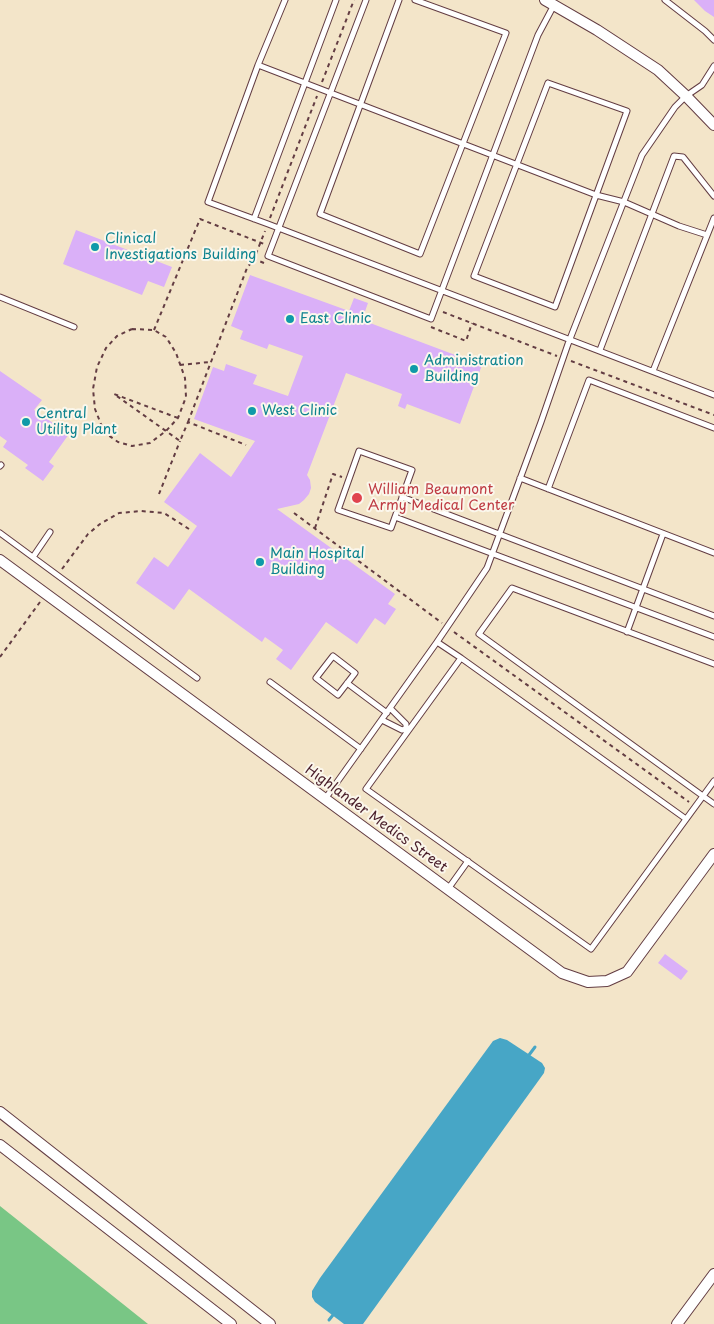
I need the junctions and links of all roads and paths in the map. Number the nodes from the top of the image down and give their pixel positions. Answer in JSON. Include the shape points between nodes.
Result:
{"nodes":[{"id":1,"x":285,"y":0,"type":"edge"},
{"id":2,"x":336,"y":0,"type":"edge"},
{"id":3,"x":366,"y":0,"type":"edge"},
{"id":4,"x":399,"y":0,"type":"edge"},
{"id":5,"x":415,"y":0,"type":"edge"},
{"id":6,"x":665,"y":0,"type":"edge"},
{"id":7,"x":549,"y":2,"type":"edge"},
{"id":8,"x":714,"y":40,"type":"edge"},
{"id":9,"x":258,"y":65,"type":"junction"},
{"id":10,"x":714,"y":66,"type":"edge"},
{"id":11,"x":305,"y":84,"type":"junction"},
{"id":12,"x":330,"y":93,"type":"junction"},
{"id":13,"x":686,"y":96,"type":"junction"},
{"id":14,"x":360,"y":104,"type":"junction"},
{"id":15,"x":714,"y":125,"type":"edge"},
{"id":16,"x":462,"y":143,"type":"junction"},
{"id":17,"x":493,"y":155,"type":"junction"},
{"id":18,"x":517,"y":164,"type":"junction"},
{"id":19,"x":596,"y":195,"type":"junction"},
{"id":20,"x":714,"y":196,"type":"edge"},
{"id":21,"x":624,"y":202,"type":"junction"},
{"id":22,"x":652,"y":214,"type":"junction"},
{"id":23,"x":714,"y":218,"type":"edge"},
{"id":24,"x":254,"y":219,"type":"junction"},
{"id":25,"x":279,"y":228,"type":"junction"},
{"id":26,"x":707,"y":235,"type":"junction"},
{"id":27,"x":271,"y":247,"type":"junction"},
{"id":28,"x":254,"y":259,"type":"dead end"},
{"id":29,"x":442,"y":290,"type":"junction"},
{"id":30,"x":0,"y":297,"type":"edge"},
{"id":31,"x":434,"y":309,"type":"junction"},
{"id":32,"x":74,"y":327,"type":"dead end"},
{"id":33,"x":154,"y":330,"type":"junction"},
{"id":34,"x":570,"y":339,"type":"junction"},
{"id":35,"x":600,"y":350,"type":"junction"},
{"id":36,"x":563,"y":358,"type":"junction"},
{"id":37,"x":210,"y":362,"type":"junction"},
{"id":38,"x":180,"y":365,"type":"junction"},
{"id":39,"x":653,"y":371,"type":"junction"},
{"id":40,"x":714,"y":395,"type":"edge"},
{"id":41,"x":714,"y":415,"type":"edge"},
{"id":42,"x":178,"y":418,"type":"junction"},
{"id":43,"x":188,"y":422,"type":"junction"},
{"id":44,"x":714,"y":428,"type":"edge"},
{"id":45,"x":166,"y":432,"type":"junction"},
{"id":46,"x":180,"y":440,"type":"junction"},
{"id":47,"x":246,"y":445,"type":"dead end"},
{"id":48,"x":520,"y":478,"type":"junction"},
{"id":49,"x":349,"y":479,"type":"junction"},
{"id":50,"x":548,"y":489,"type":"junction"},
{"id":51,"x":159,"y":494,"type":"dead end"},
{"id":52,"x":402,"y":497,"type":"junction"},
{"id":53,"x":294,"y":513,"type":"dead end"},
{"id":54,"x":395,"y":517,"type":"junction"},
{"id":55,"x":315,"y":528,"type":"junction"},
{"id":56,"x":189,"y":529,"type":"dead end"},
{"id":57,"x":50,"y":532,"type":"dead end"},
{"id":58,"x":0,"y":533,"type":"edge"},
{"id":59,"x":500,"y":534,"type":"junction"},
{"id":60,"x":663,"y":534,"type":"junction"},
{"id":61,"x":714,"y":553,"type":"edge"},
{"id":62,"x":492,"y":554,"type":"junction"},
{"id":63,"x":33,"y":557,"type":"junction"},
{"id":64,"x":0,"y":560,"type":"edge"},
{"id":65,"x":58,"y":576,"type":"junction"},
{"id":66,"x":642,"y":588,"type":"junction"},
{"id":67,"x":46,"y":594,"type":"junction"},
{"id":68,"x":636,"y":608,"type":"junction"},
{"id":69,"x":714,"y":616,"type":"edge"},
{"id":70,"x":447,"y":627,"type":"junction"},
{"id":71,"x":627,"y":632,"type":"junction"},
{"id":72,"x":714,"y":637,"type":"edge"},
{"id":73,"x":437,"y":642,"type":"junction"},
{"id":74,"x":0,"y":657,"type":"edge"},
{"id":75,"x":461,"y":658,"type":"junction"},
{"id":76,"x":714,"y":664,"type":"edge"},
{"id":77,"x":197,"y":678,"type":"dead end"},
{"id":78,"x":270,"y":682,"type":"dead end"},
{"id":79,"x":347,"y":683,"type":"junction"},
{"id":80,"x":388,"y":710,"type":"junction"},
{"id":81,"x":382,"y":720,"type":"junction"},
{"id":82,"x":407,"y":730,"type":"junction"},
{"id":83,"x":362,"y":748,"type":"junction"},
{"id":84,"x":714,"y":781,"type":"edge"},
{"id":85,"x":703,"y":796,"type":"junction"},
{"id":86,"x":326,"y":799,"type":"junction"},
{"id":87,"x":689,"y":802,"type":"dead end"},
{"id":88,"x":714,"y":804,"type":"edge"},
{"id":89,"x":686,"y":819,"type":"junction"},
{"id":90,"x":714,"y":854,"type":"edge"},
{"id":91,"x":468,"y":861,"type":"junction"},
{"id":92,"x":448,"y":889,"type":"junction"},
{"id":93,"x":0,"y":1112,"type":"edge"},
{"id":94,"x":0,"y":1145,"type":"edge"},
{"id":95,"x":714,"y":1274,"type":"edge"},
{"id":96,"x":230,"y":1324,"type":"edge"},
{"id":97,"x":270,"y":1324,"type":"edge"},
{"id":98,"x":677,"y":1324,"type":"edge"}],
"edges":[{"from":1,"to":9,"type":"lane"},
{"from":2,"to":11,"type":"lane"},
{"from":3,"to":12,"type":"lane"},
{"from":4,"to":14,"type":"lane"},
{"from":5,"to":16,"type":"lane","via":[[506,33]]},
{"from":6,"to":8,"type":"lane"},
{"from":7,"to":13,"type":"street","via":[[658,70]]},
{"from":7,"to":17,"type":"lane"},
{"from":9,"to":11,"type":"lane"},
{"from":9,"to":24,"type":"lane","via":[[208,202]]},
{"from":10,"to":13,"type":"lane","via":[[702,85]]},
{"from":11,"to":12,"type":"lane"},
{"from":11,"to":24,"type":"lane"},
{"from":12,"to":14,"type":"lane"},
{"from":12,"to":25,"type":"lane"},
{"from":13,"to":15,"type":"street"},
{"from":13,"to":21,"type":"lane","via":[[642,155]]},
{"from":14,"to":16,"type":"lane"},
{"from":14,"to":16,"type":"lane","via":[[320,214],[420,254]]},
{"from":16,"to":17,"type":"lane"},
{"from":17,"to":18,"type":"lane"},
{"from":17,"to":29,"type":"lane"},
{"from":18,"to":19,"type":"lane"},
{"from":18,"to":19,"type":"lane","via":[[548,83],[627,111]]},
{"from":18,"to":19,"type":"lane","via":[[474,276],[555,307]]},
{"from":19,"to":21,"type":"lane"},
{"from":20,"to":22,"type":"lane","via":[[683,157],[674,156]]},
{"from":21,"to":22,"type":"lane"},
{"from":21,"to":34,"type":"lane"},
{"from":22,"to":26,"type":"lane"},
{"from":22,"to":35,"type":"lane"},
{"from":23,"to":26,"type":"lane"},
{"from":24,"to":25,"type":"lane"},
{"from":25,"to":27,"type":"lane"},
{"from":25,"to":29,"type":"lane"},
{"from":26,"to":39,"type":"lane"},
{"from":27,"to":31,"type":"lane","via":[[268,256],[431,319]]},
{"from":27,"to":33,"type":"path","via":[[200,219]]},
{"from":28,"to":37,"type":"path","via":[[247,268]]},
{"from":29,"to":31,"type":"lane"},
{"from":29,"to":34,"type":"lane"},
{"from":30,"to":32,"type":"lane"},
{"from":31,"to":36,"type":"path"},
{"from":33,"to":38,"type":"path","via":[[166,337]]},
{"from":33,"to":45,"type":"path","via":[[132,329],[117,336],[106,348],[95,374],[95,409],[104,432],[118,442],[132,446],[150,443]]},
{"from":34,"to":35,"type":"lane"},
{"from":34,"to":36,"type":"lane"},
{"from":35,"to":39,"type":"lane"},
{"from":36,"to":41,"type":"path"},
{"from":36,"to":48,"type":"lane"},
{"from":37,"to":38,"type":"path"},
{"from":37,"to":43,"type":"path"},
{"from":38,"to":42,"type":"path","via":[[185,378],[186,397]]},
{"from":39,"to":40,"type":"lane"},
{"from":42,"to":45,"type":"path"},
{"from":42,"to":45,"type":"path","via":[[114,394]]},
{"from":43,"to":46,"type":"path"},
{"from":43,"to":47,"type":"path"},
{"from":44,"to":50,"type":"lane","via":[[589,380]]},
{"from":45,"to":46,"type":"path"},
{"from":46,"to":51,"type":"path"},
{"from":48,"to":50,"type":"lane"},
{"from":48,"to":59,"type":"lane"},
{"from":49,"to":52,"type":"lane","via":[[359,451],[412,470]]},
{"from":49,"to":54,"type":"lane","via":[[338,510],[391,528]]},
{"from":49,"to":55,"type":"path","via":[[333,474]]},
{"from":50,"to":60,"type":"lane"},
{"from":52,"to":54,"type":"lane"},
{"from":52,"to":59,"type":"lane"},
{"from":53,"to":55,"type":"path"},
{"from":54,"to":62,"type":"lane"},
{"from":55,"to":70,"type":"path"},
{"from":56,"to":65,"type":"path","via":[[164,513],[119,513],[88,534]]},
{"from":57,"to":63,"type":"lane"},
{"from":58,"to":63,"type":"lane"},
{"from":59,"to":62,"type":"lane"},
{"from":59,"to":66,"type":"lane"},
{"from":60,"to":61,"type":"lane"},
{"from":60,"to":66,"type":"lane"},
{"from":62,"to":68,"type":"lane"},
{"from":62,"to":70,"type":"lane","via":[[487,568]]},
{"from":63,"to":65,"type":"lane"},
{"from":64,"to":67,"type":"street","name":"Highlander Medics Street"},
{"from":65,"to":77,"type":"lane"},
{"from":66,"to":68,"type":"lane"},
{"from":66,"to":69,"type":"lane"},
{"from":67,"to":74,"type":"path"},
{"from":67,"to":86,"type":"street","name":"Highlander Medics Street"},
{"from":68,"to":71,"type":"lane"},
{"from":68,"to":72,"type":"lane"},
{"from":70,"to":73,"type":"lane"},
{"from":70,"to":87,"type":"path"},
{"from":71,"to":76,"type":"lane"},
{"from":71,"to":85,"type":"lane","via":[[512,588],[479,634]]},
{"from":73,"to":75,"type":"lane"},
{"from":73,"to":80,"type":"lane"},
{"from":75,"to":82,"type":"lane"},
{"from":75,"to":89,"type":"lane"},
{"from":78,"to":83,"type":"lane"},
{"from":79,"to":79,"type":"lane","via":[[355,672],[333,656],[316,678],[338,695]]},
{"from":79,"to":80,"type":"lane"},
{"from":80,"to":81,"type":"lane"},
{"from":80,"to":82,"type":"lane","via":[[406,724]]},
{"from":81,"to":82,"type":"lane"},
{"from":81,"to":83,"type":"lane"},
{"from":82,"to":91,"type":"lane","via":[[366,789]]},
{"from":83,"to":86,"type":"lane"},
{"from":84,"to":85,"type":"lane"},
{"from":85,"to":88,"type":"lane"},
{"from":85,"to":89,"type":"lane"},
{"from":86,"to":92,"type":"street","name":"Highlander Medics Street"},
{"from":89,"to":91,"type":"lane","via":[[591,949]]},
{"from":90,"to":92,"type":"street","name":"Highlander Medics Street","via":[[627,972],[607,981],[588,982],[562,973]]},
{"from":91,"to":92,"type":"lane"},
{"from":93,"to":97,"type":"street"},
{"from":94,"to":96,"type":"street"},
{"from":95,"to":98,"type":"street"}]}
